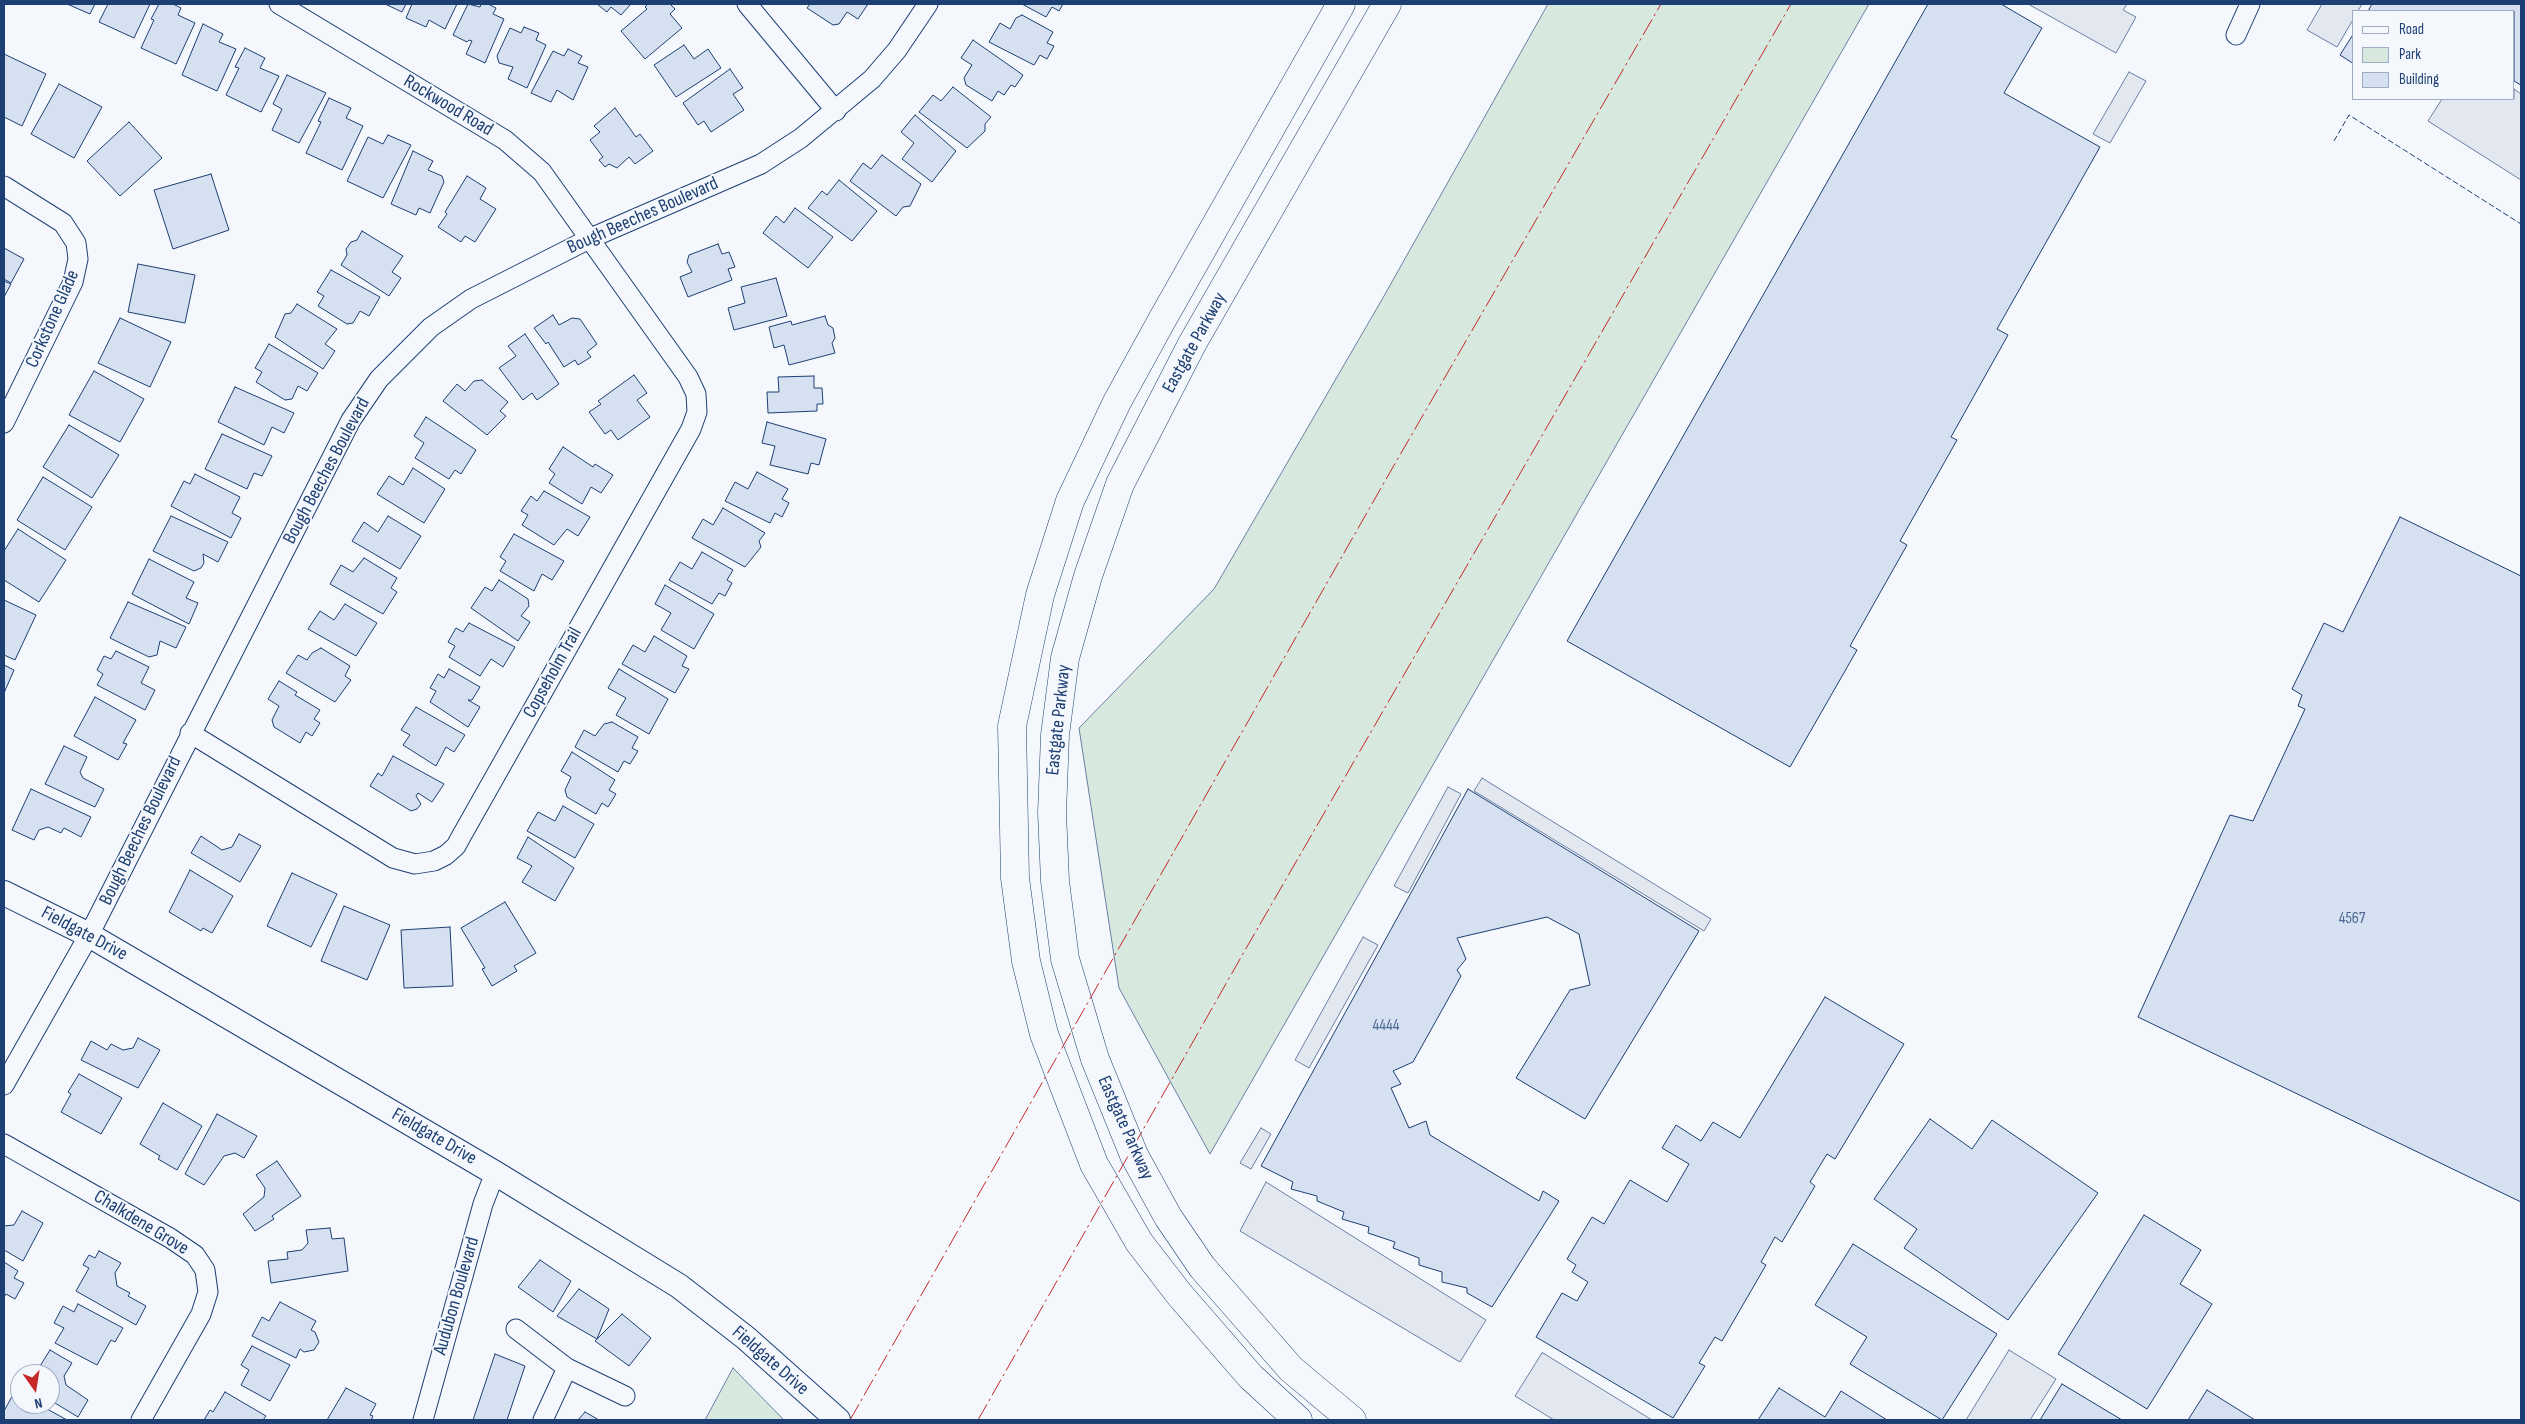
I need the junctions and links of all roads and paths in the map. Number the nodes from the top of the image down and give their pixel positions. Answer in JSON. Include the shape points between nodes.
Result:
{"nodes":[{"id":1,"x":279,"y":4,"type":"edge"},
{"id":2,"x":746,"y":4,"type":"edge"},
{"id":3,"x":928,"y":4,"type":"edge"},
{"id":4,"x":1341,"y":4,"type":"edge"},
{"id":5,"x":1386,"y":4,"type":"edge"},
{"id":6,"x":2250,"y":4,"type":"edge"},
{"id":7,"x":2236,"y":35,"type":"dead end"},
{"id":8,"x":836,"y":111,"type":"junction"},
{"id":9,"x":4,"y":186,"type":"edge"},
{"id":10,"x":590,"y":238,"type":"junction"},
{"id":11,"x":4,"y":423,"type":"edge"},
{"id":12,"x":190,"y":733,"type":"junction"},
{"id":13,"x":4,"y":893,"type":"edge"},
{"id":14,"x":89,"y":935,"type":"junction"},
{"id":15,"x":4,"y":1085,"type":"edge"},
{"id":16,"x":4,"y":1144,"type":"edge"},
{"id":17,"x":495,"y":1173,"type":"junction"},
{"id":18,"x":516,"y":1329,"type":"dead end"},
{"id":19,"x":567,"y":1368,"type":"junction"},
{"id":20,"x":625,"y":1396,"type":"dead end"},
{"id":21,"x":141,"y":1420,"type":"edge"},
{"id":22,"x":423,"y":1420,"type":"edge"},
{"id":23,"x":543,"y":1420,"type":"edge"},
{"id":24,"x":838,"y":1420,"type":"edge"},
{"id":25,"x":1298,"y":1420,"type":"edge"},
{"id":26,"x":1352,"y":1420,"type":"edge"}],
"edges":[{"from":1,"to":10,"type":"street","name":"Rockwood Road","via":[[505,140],[542,172]]},
{"from":2,"to":8,"type":"street"},
{"from":3,"to":8,"type":"street","name":"Bough Beeches Boulevard","via":[[897,50],[872,79]]},
{"from":4,"to":25,"type":"main road","name":"Eastgate Parkway","via":[[1117,402],[1070,501],[1040,595],[1012,726],[1015,878],[1026,961],[1044,1034],[1094,1164],[1139,1242],[1179,1294],[1251,1377]]},
{"from":5,"to":26,"type":"main road","name":"Eastgate Parkway","via":[[1192,344],[1120,484],[1088,576],[1065,658],[1054,735],[1052,813],[1054,880],[1065,959],[1095,1059],[1134,1155],[1168,1217],[1202,1267],[1291,1369]]},
{"from":6,"to":7,"type":"street"},
{"from":8,"to":10,"type":"street","name":"Bough Beeches Boulevard","via":[[761,164]]},
{"from":9,"to":11,"type":"street","name":"Corkstone Glade","via":[[63,223],[76,243],[78,259],[73,282]]},
{"from":10,"to":12,"type":"street","name":"Bough Beeches Boulevard","via":[[450,313],[412,344],[379,379],[351,420]]},
{"from":10,"to":12,"type":"street","name":"Copseholm Trail","via":[[688,378],[696,394],[697,412],[691,429],[456,846],[434,861],[401,862]]},
{"from":12,"to":14,"type":"street","name":"Bough Beeches Boulevard"},
{"from":13,"to":14,"type":"street","name":"Fieldgate Drive"},
{"from":14,"to":15,"type":"street","name":"Bough Beeches Boulevard"},
{"from":14,"to":17,"type":"street","name":"Fieldgate Drive"},
{"from":16,"to":21,"type":"street","name":"Chalkdene Grove","via":[[177,1242],[195,1255],[205,1270],[208,1292],[201,1314]]},
{"from":17,"to":22,"type":"street","name":"Audubon Boulevard","via":[[483,1204]]},
{"from":17,"to":24,"type":"street","name":"Fieldgate Drive","via":[[678,1286],[746,1338]]},
{"from":18,"to":19,"type":"street"},
{"from":19,"to":20,"type":"street"},
{"from":19,"to":23,"type":"street"}]}
